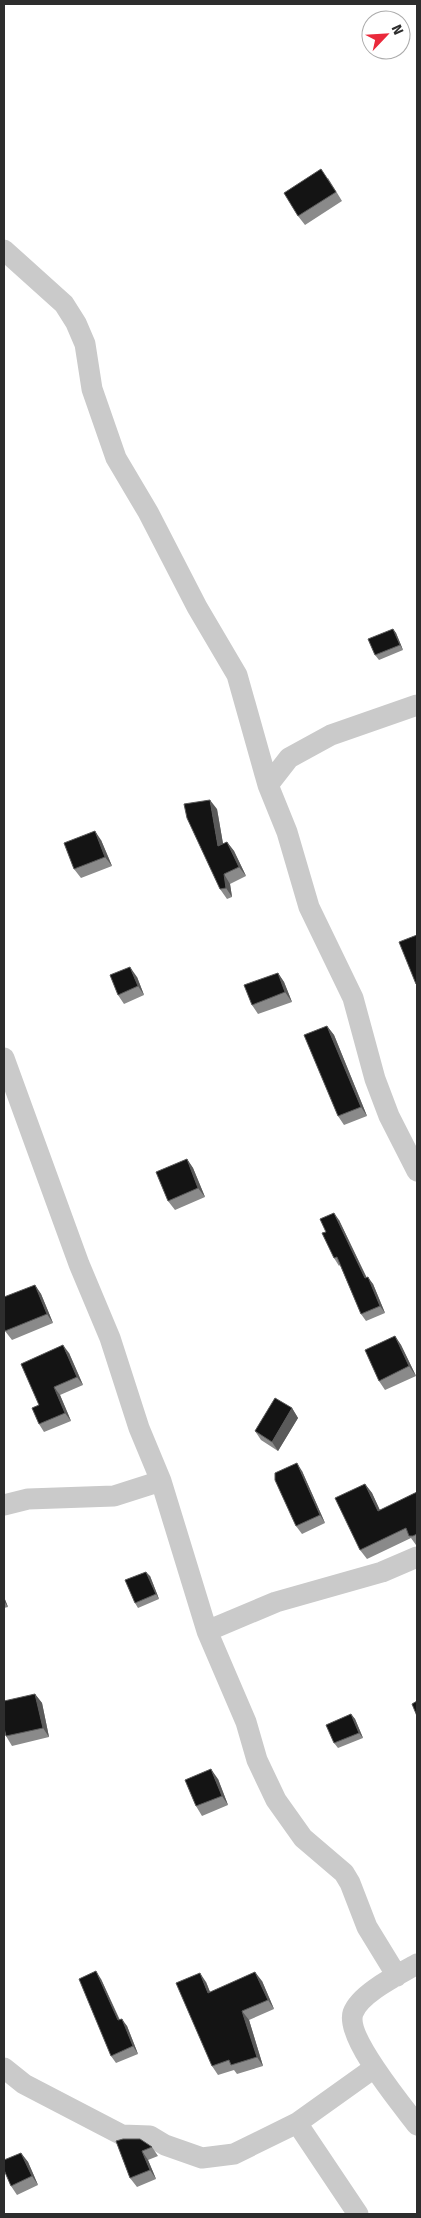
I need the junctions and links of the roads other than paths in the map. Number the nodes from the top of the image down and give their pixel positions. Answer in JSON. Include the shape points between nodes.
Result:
{"nodes":[{"id":1,"x":4,"y":250,"type":"edge"},
{"id":2,"x":417,"y":705,"type":"edge"},
{"id":3,"x":268,"y":785,"type":"junction"},
{"id":4,"x":4,"y":1058,"type":"edge"},
{"id":5,"x":417,"y":1171,"type":"edge"},
{"id":6,"x":161,"y":1481,"type":"junction"},
{"id":7,"x":4,"y":1505,"type":"edge"},
{"id":8,"x":417,"y":1557,"type":"edge"},
{"id":9,"x":207,"y":1631,"type":"junction"},
{"id":10,"x":417,"y":1964,"type":"edge"},
{"id":11,"x":397,"y":1976,"type":"junction"},
{"id":12,"x":4,"y":2068,"type":"edge"},
{"id":13,"x":374,"y":2068,"type":"junction"},
{"id":14,"x":297,"y":2122,"type":"junction"},
{"id":15,"x":417,"y":2125,"type":"edge"},
{"id":16,"x":358,"y":2214,"type":"edge"}],
"edges":[{"from":1,"to":3,"type":"street","via":[[64,304],[76,323],[86,344],[92,389],[116,458],[234,669]]},
{"from":2,"to":3,"type":"street","via":[[331,736],[288,758]]},
{"from":3,"to":5,"type":"street","via":[[287,832],[309,907],[353,998],[375,1079],[389,1116]]},
{"from":4,"to":6,"type":"street"},
{"from":6,"to":7,"type":"street","via":[[114,1496],[28,1499]]},
{"from":6,"to":9,"type":"street"},
{"from":8,"to":9,"type":"street","via":[[382,1572],[276,1602]]},
{"from":9,"to":11,"type":"street","via":[[276,1800],[303,1838],[344,1873],[367,1926]]},
{"from":10,"to":11,"type":"street"},
{"from":11,"to":13,"type":"street","via":[[364,1997],[353,2013],[353,2027]]},
{"from":12,"to":14,"type":"street","via":[[24,2084],[122,2135],[150,2136],[202,2158],[234,2154]]},
{"from":13,"to":14,"type":"street"},
{"from":13,"to":15,"type":"street"},
{"from":14,"to":16,"type":"street"}]}
